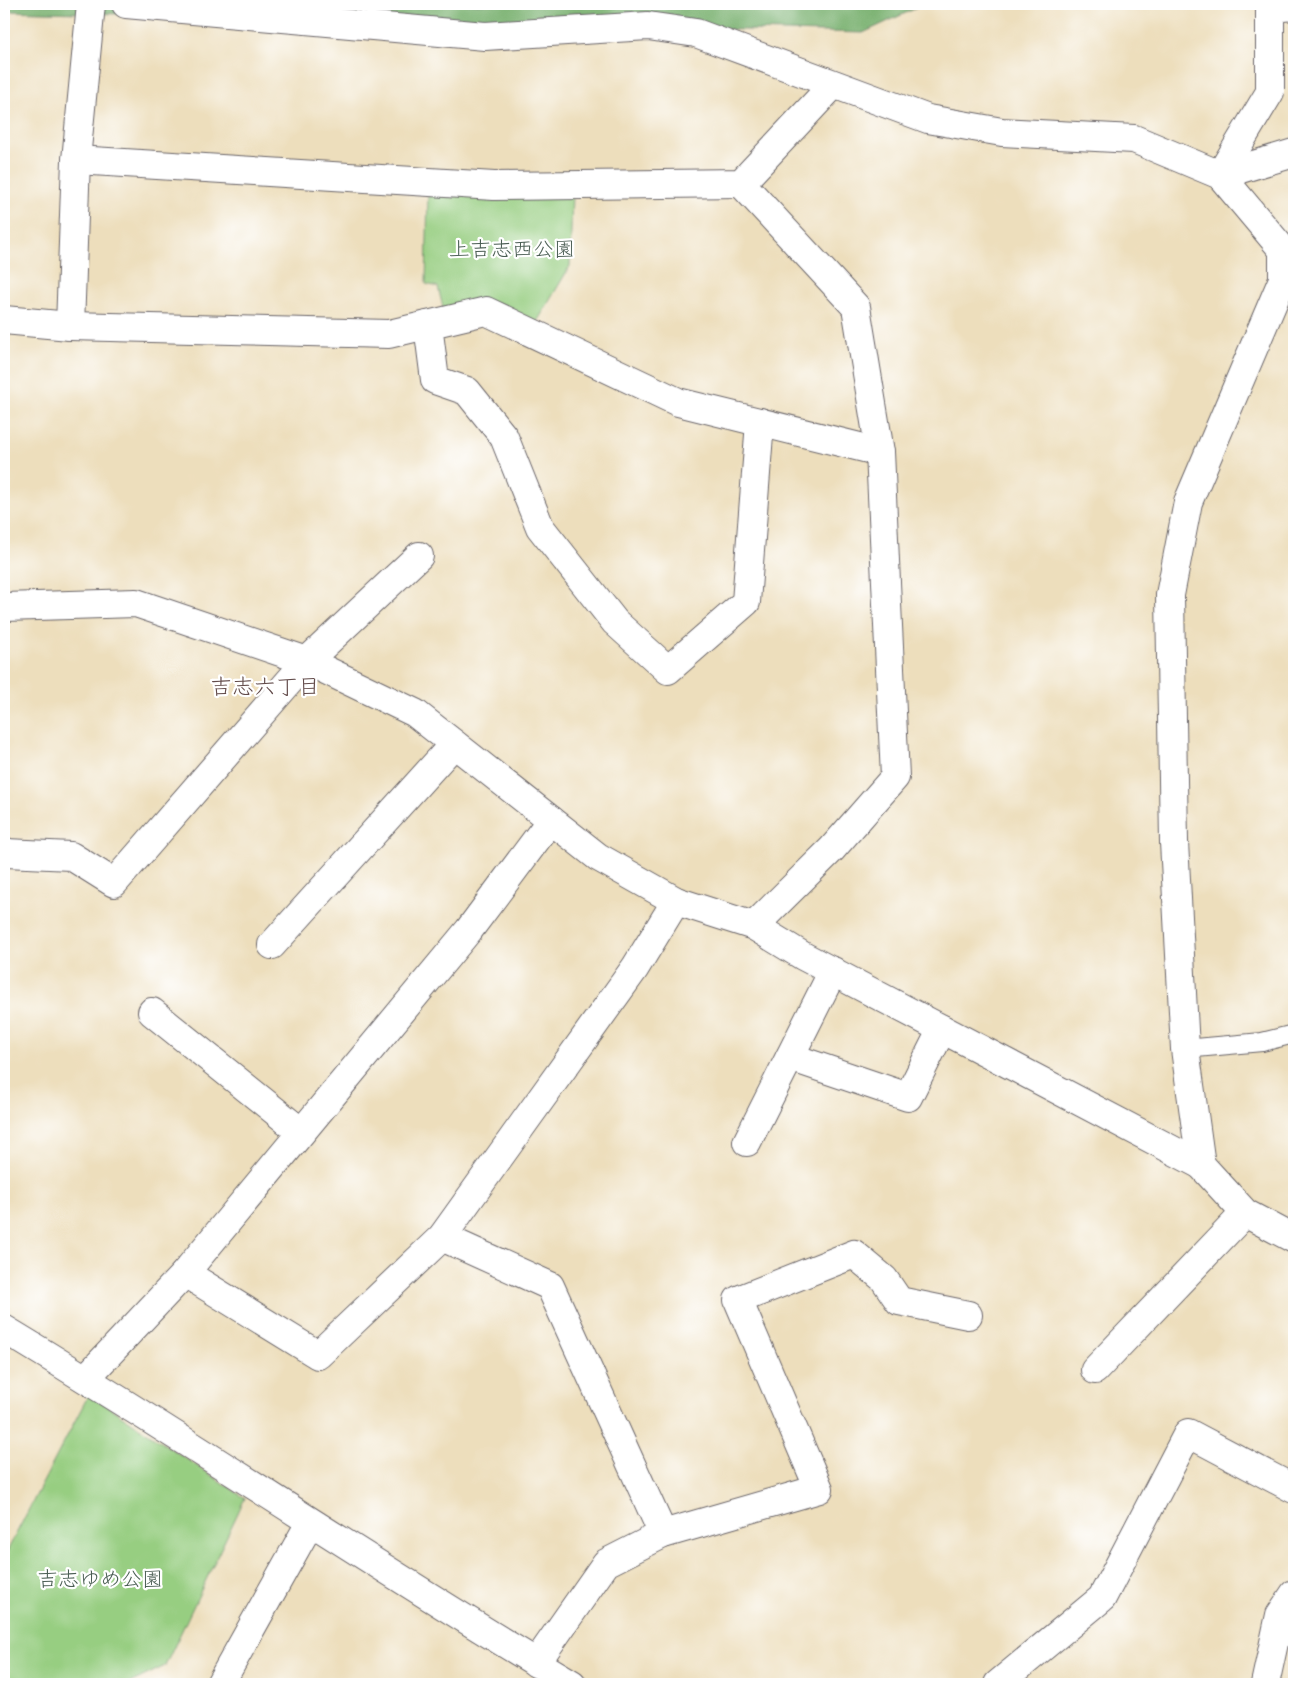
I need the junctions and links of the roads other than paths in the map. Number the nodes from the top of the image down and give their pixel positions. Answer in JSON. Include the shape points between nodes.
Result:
{"nodes":[{"id":1,"x":90,"y":4,"type":"edge"},
{"id":2,"x":126,"y":4,"type":"edge"},
{"id":3,"x":1294,"y":6,"type":"edge"},
{"id":4,"x":833,"y":84,"type":"junction"},
{"id":5,"x":1294,"y":153,"type":"edge"},
{"id":6,"x":76,"y":160,"type":"junction"},
{"id":7,"x":1220,"y":175,"type":"junction"},
{"id":8,"x":741,"y":183,"type":"junction"},
{"id":9,"x":4,"y":320,"type":"edge"},
{"id":10,"x":428,"y":325,"type":"junction"},
{"id":11,"x":70,"y":326,"type":"junction"},
{"id":12,"x":760,"y":422,"type":"junction"},
{"id":13,"x":880,"y":452,"type":"junction"},
{"id":14,"x":419,"y":556,"type":"dead end"},
{"id":15,"x":4,"y":607,"type":"edge"},
{"id":16,"x":307,"y":661,"type":"junction"},
{"id":17,"x":454,"y":744,"type":"junction"},
{"id":18,"x":551,"y":820,"type":"junction"},
{"id":19,"x":4,"y":851,"type":"edge"},
{"id":20,"x":676,"y":901,"type":"junction"},
{"id":21,"x":754,"y":926,"type":"junction"},
{"id":22,"x":272,"y":945,"type":"dead end"},
{"id":23,"x":833,"y":971,"type":"junction"},
{"id":24,"x":152,"y":1012,"type":"dead end"},
{"id":25,"x":942,"y":1029,"type":"junction"},
{"id":26,"x":1294,"y":1034,"type":"edge"},
{"id":27,"x":1185,"y":1049,"type":"junction"},
{"id":28,"x":790,"y":1057,"type":"junction"},
{"id":29,"x":301,"y":1132,"type":"junction"},
{"id":30,"x":747,"y":1142,"type":"dead end"},
{"id":31,"x":1201,"y":1165,"type":"junction"},
{"id":32,"x":1245,"y":1213,"type":"junction"},
{"id":33,"x":442,"y":1237,"type":"junction"},
{"id":34,"x":1294,"y":1238,"type":"edge"},
{"id":35,"x":185,"y":1273,"type":"junction"},
{"id":36,"x":968,"y":1315,"type":"dead end"},
{"id":37,"x":4,"y":1329,"type":"edge"},
{"id":38,"x":1095,"y":1370,"type":"dead end"},
{"id":39,"x":86,"y":1378,"type":"junction"},
{"id":40,"x":1294,"y":1490,"type":"edge"},
{"id":41,"x":310,"y":1523,"type":"junction"},
{"id":42,"x":663,"y":1534,"type":"junction"},
{"id":43,"x":1294,"y":1594,"type":"edge"},
{"id":44,"x":536,"y":1663,"type":"junction"},
{"id":45,"x":220,"y":1684,"type":"edge"},
{"id":46,"x":572,"y":1684,"type":"edge"},
{"id":47,"x":998,"y":1684,"type":"edge"},
{"id":48,"x":1265,"y":1684,"type":"edge"}],
"edges":[{"from":1,"to":6,"type":"street"},
{"from":2,"to":4,"type":"street","via":[[486,36],[648,26],[696,32]]},
{"from":3,"to":7,"type":"street","via":[[1270,8],[1270,92]]},
{"from":4,"to":7,"type":"street","via":[[937,121],[1002,132],[1134,139]]},
{"from":4,"to":8,"type":"street"},
{"from":5,"to":7,"type":"street"},
{"from":6,"to":8,"type":"street","via":[[494,186]]},
{"from":6,"to":11,"type":"street"},
{"from":7,"to":27,"type":"street","via":[[1282,250],[1283,279],[1188,502],[1170,595],[1174,842]]},
{"from":8,"to":13,"type":"street","via":[[856,307]]},
{"from":9,"to":11,"type":"street"},
{"from":10,"to":11,"type":"street","via":[[389,334]]},
{"from":10,"to":12,"type":"street","via":[[486,311],[678,402]]},
{"from":10,"to":12,"type":"street","via":[[435,380],[467,390],[504,437],[540,527],[614,622],[668,670],[746,602]]},
{"from":12,"to":13,"type":"street"},
{"from":13,"to":21,"type":"street","via":[[895,777],[832,849]]},
{"from":14,"to":16,"type":"street"},
{"from":15,"to":16,"type":"street","via":[[136,603]]},
{"from":16,"to":17,"type":"street","via":[[415,713]]},
{"from":16,"to":19,"type":"street","via":[[114,884],[70,856]]},
{"from":17,"to":18,"type":"street"},
{"from":17,"to":22,"type":"street"},
{"from":18,"to":20,"type":"street","via":[[598,856]]},
{"from":18,"to":29,"type":"street","via":[[469,930]]},
{"from":20,"to":21,"type":"street"},
{"from":20,"to":33,"type":"street","via":[[635,968]]},
{"from":21,"to":23,"type":"street"},
{"from":23,"to":25,"type":"street"},
{"from":23,"to":28,"type":"street"},
{"from":24,"to":29,"type":"street"},
{"from":25,"to":28,"type":"street","via":[[908,1097]]},
{"from":25,"to":31,"type":"street"},
{"from":26,"to":27,"type":"lane","via":[[1262,1042]]},
{"from":27,"to":31,"type":"street"},
{"from":28,"to":30,"type":"street"},
{"from":29,"to":35,"type":"street"},
{"from":31,"to":32,"type":"street"},
{"from":32,"to":34,"type":"street"},
{"from":32,"to":38,"type":"street"},
{"from":33,"to":35,"type":"street","via":[[318,1355]]},
{"from":33,"to":42,"type":"street","via":[[550,1286]]},
{"from":35,"to":39,"type":"street"},
{"from":36,"to":42,"type":"street","via":[[899,1301],[884,1280],[854,1254],[738,1300],[819,1489]]},
{"from":37,"to":39,"type":"street"},
{"from":39,"to":41,"type":"street"},
{"from":40,"to":47,"type":"street","via":[[1188,1433],[1102,1598]]},
{"from":41,"to":44,"type":"street"},
{"from":41,"to":45,"type":"street"},
{"from":42,"to":44,"type":"street","via":[[606,1563]]},
{"from":43,"to":48,"type":"street","via":[[1280,1616]]},
{"from":44,"to":46,"type":"street"}]}
